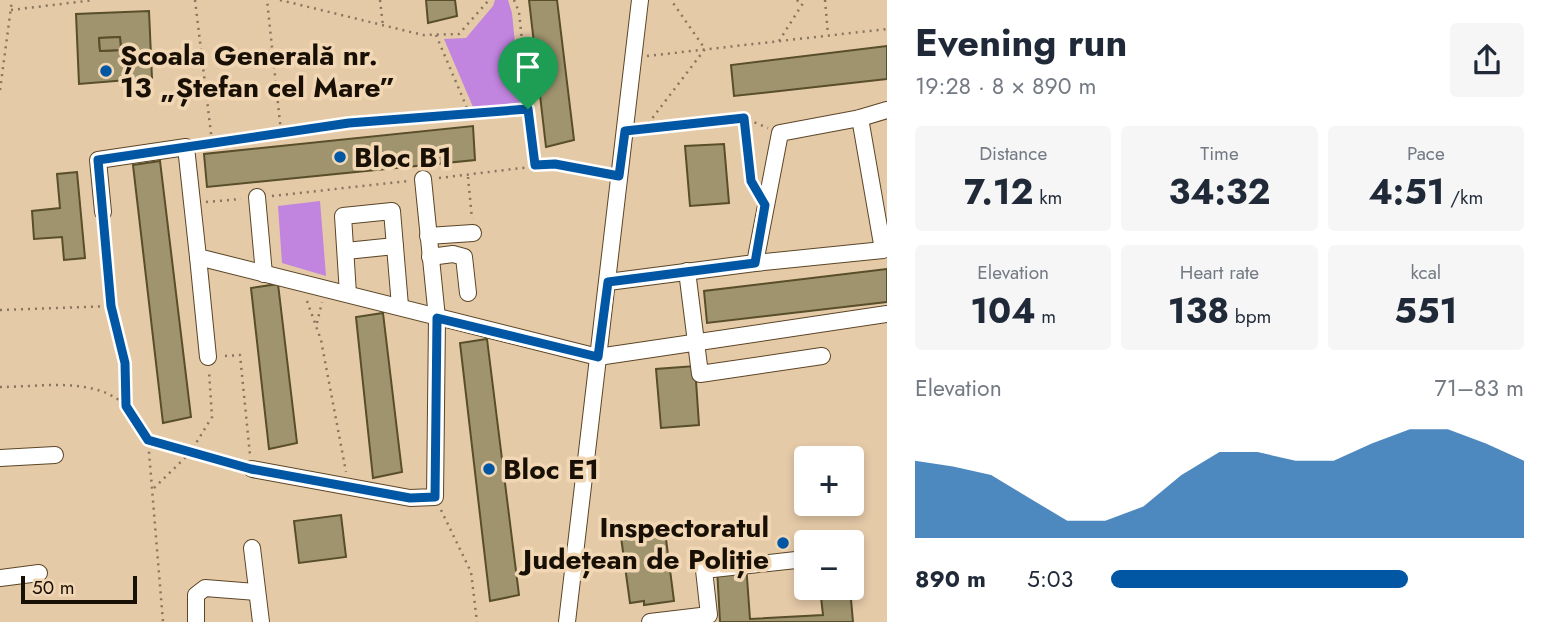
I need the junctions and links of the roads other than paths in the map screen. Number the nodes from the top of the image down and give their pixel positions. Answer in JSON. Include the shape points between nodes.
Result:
{"nodes":[{"id":1,"x":640,"y":0,"type":"edge"},
{"id":2,"x":887,"y":110,"type":"edge"},
{"id":3,"x":860,"y":118,"type":"junction"},
{"id":4,"x":423,"y":179,"type":"road end"},
{"id":5,"x":257,"y":198,"type":"road end"},
{"id":6,"x":103,"y":212,"type":"road end"},
{"id":7,"x":473,"y":233,"type":"road end"},
{"id":8,"x":428,"y":236,"type":"junction"},
{"id":9,"x":395,"y":246,"type":"junction"},
{"id":10,"x":345,"y":251,"type":"junction"},
{"id":11,"x":198,"y":257,"type":"junction"},
{"id":12,"x":430,"y":257,"type":"junction"},
{"id":13,"x":755,"y":263,"type":"junction"},
{"id":14,"x":687,"y":271,"type":"junction"},
{"id":15,"x":264,"y":274,"type":"junction"},
{"id":16,"x":608,"y":282,"type":"junction"},
{"id":17,"x":468,"y":293,"type":"dead end"},
{"id":18,"x":348,"y":294,"type":"junction"},
{"id":19,"x":400,"y":306,"type":"junction"},
{"id":20,"x":887,"y":314,"type":"edge"},
{"id":21,"x":437,"y":318,"type":"junction"},
{"id":22,"x":696,"y":345,"type":"junction"},
{"id":23,"x":822,"y":355,"type":"dead end"},
{"id":24,"x":208,"y":357,"type":"road end"},
{"id":25,"x":598,"y":357,"type":"junction"},
{"id":26,"x":55,"y":455,"type":"dead end"},
{"id":27,"x":0,"y":458,"type":"edge"},
{"id":28,"x":251,"y":469,"type":"road end"},
{"id":29,"x":251,"y":548,"type":"dead end"},
{"id":30,"x":794,"y":559,"type":"edge"},
{"id":31,"x":39,"y":573,"type":"dead end"},
{"id":32,"x":0,"y":578,"type":"edge"},
{"id":33,"x":257,"y":592,"type":"junction"},
{"id":34,"x":196,"y":622,"type":"edge"},
{"id":35,"x":261,"y":622,"type":"edge"},
{"id":36,"x":564,"y":622,"type":"edge"},
{"id":37,"x":650,"y":622,"type":"edge"}],
"edges":[{"from":1,"to":16,"type":"street"},
{"from":2,"to":3,"type":"street"},
{"from":3,"to":13,"type":"street","via":[[780,133]]},
{"from":3,"to":13,"type":"street","via":[[883,250]]},
{"from":4,"to":8,"type":"street"},
{"from":5,"to":15,"type":"street"},
{"from":6,"to":11,"type":"street","via":[[98,160],[186,147]]},
{"from":7,"to":8,"type":"street"},
{"from":8,"to":12,"type":"street"},
{"from":9,"to":10,"type":"street"},
{"from":9,"to":10,"type":"street","via":[[392,211],[343,216]]},
{"from":9,"to":19,"type":"street"},
{"from":10,"to":18,"type":"street"},
{"from":11,"to":15,"type":"street"},
{"from":11,"to":24,"type":"street"},
{"from":12,"to":17,"type":"street","via":[[464,257]]},
{"from":12,"to":21,"type":"street"},
{"from":13,"to":14,"type":"street"},
{"from":14,"to":16,"type":"street"},
{"from":14,"to":22,"type":"street"},
{"from":15,"to":18,"type":"street"},
{"from":16,"to":25,"type":"street"},
{"from":18,"to":19,"type":"street"},
{"from":19,"to":21,"type":"street"},
{"from":20,"to":22,"type":"street"},
{"from":21,"to":25,"type":"street"},
{"from":21,"to":28,"type":"street","via":[[435,497],[410,498]]},
{"from":22,"to":23,"type":"street","via":[[700,374]]},
{"from":22,"to":25,"type":"street"},
{"from":25,"to":36,"type":"street"},
{"from":26,"to":27,"type":"street"},
{"from":29,"to":33,"type":"street"},
{"from":30,"to":37,"type":"street","via":[[704,570],[709,615]]},
{"from":31,"to":32,"type":"street"},
{"from":33,"to":34,"type":"street","via":[[205,588],[196,595]]},
{"from":33,"to":35,"type":"street"}]}
